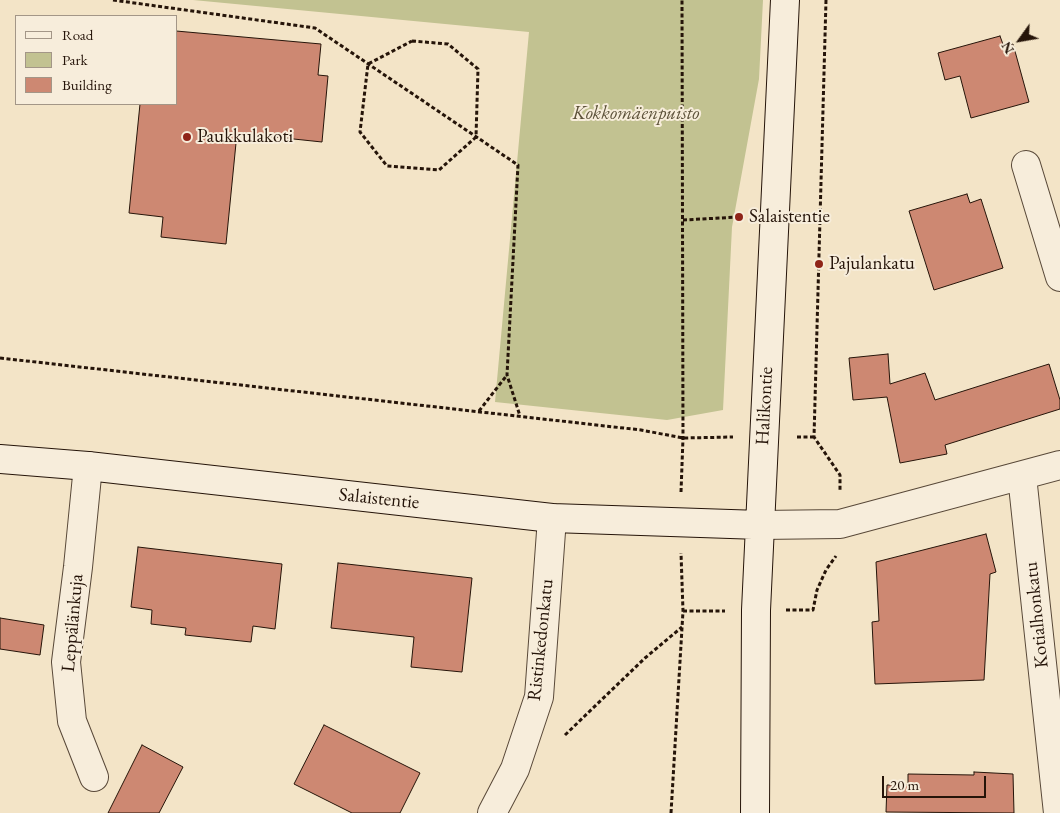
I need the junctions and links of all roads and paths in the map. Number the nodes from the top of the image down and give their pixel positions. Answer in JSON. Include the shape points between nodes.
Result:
{"nodes":[{"id":1,"x":113,"y":0,"type":"edge"},
{"id":2,"x":682,"y":0,"type":"edge"},
{"id":3,"x":785,"y":0,"type":"edge"},
{"id":4,"x":826,"y":0,"type":"edge"},
{"id":5,"x":368,"y":64,"type":"junction"},
{"id":6,"x":476,"y":137,"type":"junction"},
{"id":7,"x":1026,"y":165,"type":"dead end"},
{"id":8,"x":739,"y":216,"type":"dead end"},
{"id":9,"x":683,"y":220,"type":"junction"},
{"id":10,"x":1060,"y":277,"type":"edge"},
{"id":11,"x":0,"y":358,"type":"edge"},
{"id":12,"x":507,"y":375,"type":"junction"},
{"id":13,"x":479,"y":411,"type":"junction"},
{"id":14,"x":520,"y":416,"type":"junction"},
{"id":15,"x":764,"y":437,"type":"junction"},
{"id":16,"x":814,"y":437,"type":"junction"},
{"id":17,"x":683,"y":438,"type":"junction"},
{"id":18,"x":0,"y":459,"type":"edge"},
{"id":19,"x":1060,"y":465,"type":"edge"},
{"id":20,"x":88,"y":466,"type":"junction"},
{"id":21,"x":1022,"y":476,"type":"junction"},
{"id":22,"x":552,"y":518,"type":"junction"},
{"id":23,"x":680,"y":523,"type":"junction"},
{"id":24,"x":840,"y":524,"type":"junction"},
{"id":25,"x":760,"y":525,"type":"junction"},
{"id":26,"x":683,"y":610,"type":"junction"},
{"id":27,"x":756,"y":610,"type":"junction"},
{"id":28,"x":682,"y":626,"type":"junction"},
{"id":29,"x":565,"y":735,"type":"dead end"},
{"id":30,"x":94,"y":777,"type":"dead end"},
{"id":31,"x":492,"y":813,"type":"edge"},
{"id":32,"x":671,"y":813,"type":"edge"},
{"id":33,"x":755,"y":813,"type":"edge"},
{"id":34,"x":1058,"y":813,"type":"edge"}],
"edges":[{"from":1,"to":5,"type":"path","via":[[315,28]]},
{"from":2,"to":9,"type":"path"},
{"from":3,"to":15,"type":"street","name":"Halikontie"},
{"from":4,"to":16,"type":"path"},
{"from":5,"to":6,"type":"path"},
{"from":5,"to":6,"type":"path","via":[[412,41],[448,44],[478,69]]},
{"from":5,"to":6,"type":"path","via":[[360,132],[387,166],[439,170]]},
{"from":6,"to":12,"type":"path","via":[[518,164]]},
{"from":7,"to":10,"type":"street"},
{"from":8,"to":9,"type":"path"},
{"from":9,"to":17,"type":"path"},
{"from":11,"to":13,"type":"path"},
{"from":12,"to":13,"type":"path"},
{"from":12,"to":14,"type":"path"},
{"from":13,"to":14,"type":"path"},
{"from":14,"to":17,"type":"path"},
{"from":15,"to":16,"type":"path"},
{"from":15,"to":17,"type":"path"},
{"from":15,"to":25,"type":"street","name":"Halikontie"},
{"from":16,"to":24,"type":"path","via":[[840,475]]},
{"from":17,"to":23,"type":"path"},
{"from":18,"to":20,"type":"street","name":"Salaistentie"},
{"from":19,"to":21,"type":"street"},
{"from":20,"to":22,"type":"street","name":"Salaistentie"},
{"from":20,"to":30,"type":"street","name":"Leppälänkuja","via":[[66,662],[72,721]]},
{"from":21,"to":24,"type":"street"},
{"from":21,"to":34,"type":"street","name":"Kotialhonkatu"},
{"from":22,"to":23,"type":"street","name":"Salaistentie"},
{"from":22,"to":31,"type":"street","name":"Ristinkedonkatu","via":[[539,696],[515,769]]},
{"from":23,"to":25,"type":"street","name":"Salaistentie"},
{"from":23,"to":26,"type":"path"},
{"from":24,"to":25,"type":"street"},
{"from":24,"to":27,"type":"path","via":[[840,551],[826,570],[813,610]]},
{"from":25,"to":27,"type":"street","name":"Halikontie"},
{"from":26,"to":27,"type":"path"},
{"from":26,"to":28,"type":"path"},
{"from":27,"to":33,"type":"street","name":"Halikontie"},
{"from":28,"to":29,"type":"path"},
{"from":28,"to":32,"type":"path"}]}
